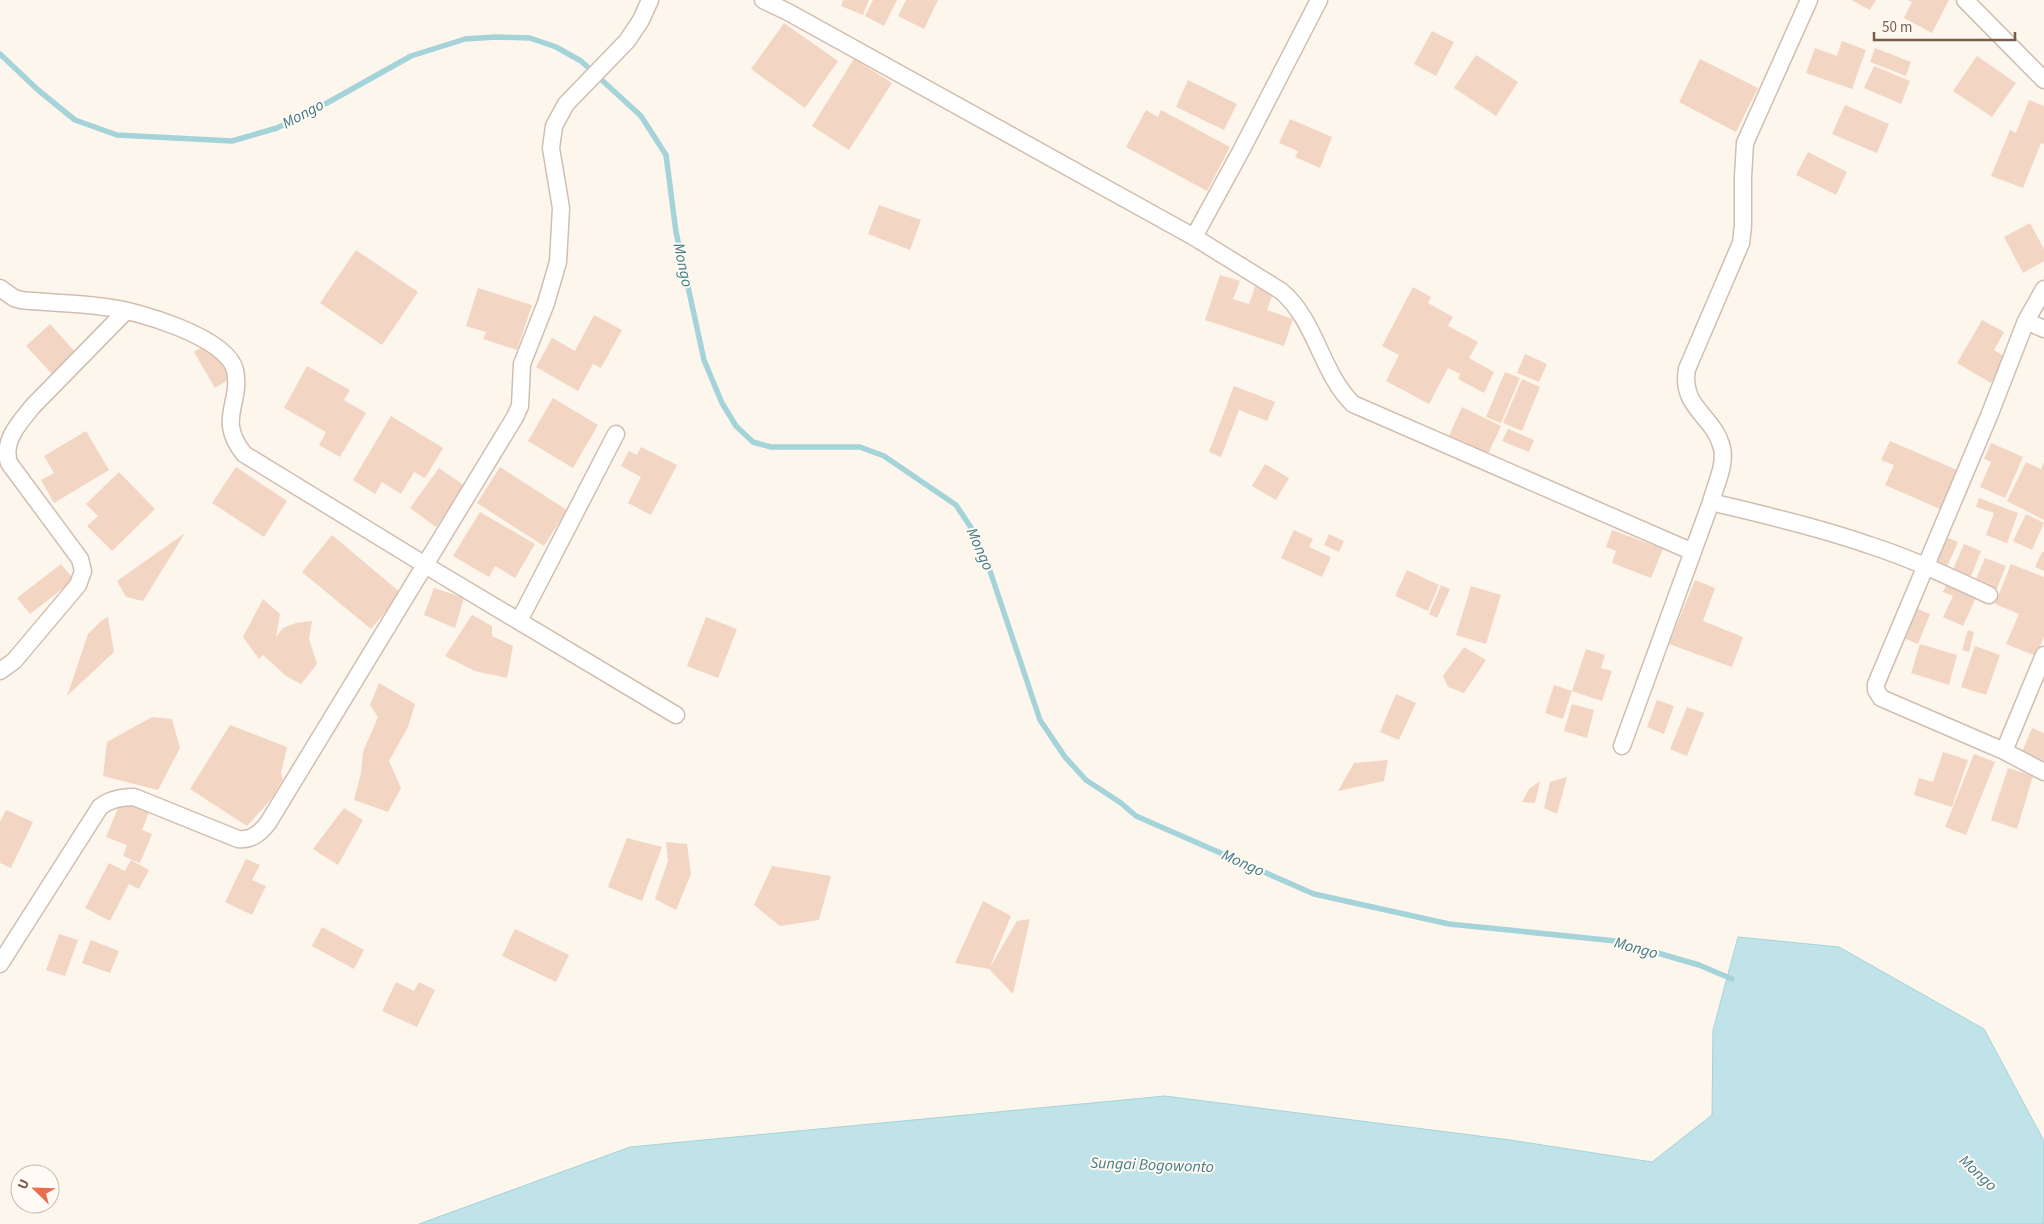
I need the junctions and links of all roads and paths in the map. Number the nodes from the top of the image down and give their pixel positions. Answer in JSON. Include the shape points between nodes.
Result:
{"nodes":[{"id":1,"x":650,"y":0,"type":"edge"},
{"id":2,"x":763,"y":0,"type":"edge"},
{"id":3,"x":1319,"y":0,"type":"edge"},
{"id":4,"x":1808,"y":0,"type":"edge"},
{"id":5,"x":1965,"y":0,"type":"edge"},
{"id":6,"x":2044,"y":80,"type":"edge"},
{"id":7,"x":1194,"y":237,"type":"junction"},
{"id":8,"x":0,"y":288,"type":"edge"},
{"id":9,"x":2044,"y":289,"type":"edge"},
{"id":10,"x":126,"y":311,"type":"junction"},
{"id":11,"x":2026,"y":320,"type":"junction"},
{"id":12,"x":2044,"y":329,"type":"edge"},
{"id":13,"x":616,"y":434,"type":"dead end"},
{"id":14,"x":1711,"y":502,"type":"junction"},
{"id":15,"x":1693,"y":552,"type":"junction"},
{"id":16,"x":425,"y":564,"type":"junction"},
{"id":17,"x":1926,"y":566,"type":"junction"},
{"id":18,"x":1989,"y":595,"type":"dead end"},
{"id":19,"x":519,"y":621,"type":"junction"},
{"id":20,"x":2044,"y":655,"type":"edge"},
{"id":21,"x":0,"y":671,"type":"edge"},
{"id":22,"x":2040,"y":673,"type":"edge"},
{"id":23,"x":676,"y":715,"type":"dead end"},
{"id":24,"x":1622,"y":746,"type":"dead end"},
{"id":25,"x":2004,"y":751,"type":"junction"},
{"id":26,"x":2044,"y":772,"type":"edge"},
{"id":27,"x":0,"y":964,"type":"edge"}],
"edges":[{"from":1,"to":16,"type":"street","via":[[627,41],[566,104],[554,126],[551,148],[561,208],[558,262],[522,364],[520,406]]},
{"from":2,"to":7,"type":"street","via":[[981,117]]},
{"from":3,"to":7,"type":"street"},
{"from":4,"to":14,"type":"street","via":[[1746,143],[1741,242],[1687,368],[1685,385],[1688,395],[1716,434],[1722,448],[1721,467]]},
{"from":5,"to":6,"type":"street"},
{"from":7,"to":15,"type":"street","via":[[1286,296],[1353,404]]},
{"from":8,"to":10,"type":"street","via":[[21,300]]},
{"from":9,"to":11,"type":"street"},
{"from":10,"to":16,"type":"street","via":[[204,338],[218,346],[232,362],[236,380],[231,431],[244,454]]},
{"from":10,"to":21,"type":"street","via":[[33,406],[8,442],[6,453],[9,463],[80,559],[83,571],[78,585],[14,661]]},
{"from":11,"to":12,"type":"street"},
{"from":11,"to":17,"type":"street"},
{"from":13,"to":19,"type":"street"},
{"from":14,"to":15,"type":"street"},
{"from":14,"to":17,"type":"street","via":[[1833,533]]},
{"from":15,"to":24,"type":"street"},
{"from":16,"to":19,"type":"street"},
{"from":16,"to":27,"type":"street","via":[[262,830],[245,840],[238,839],[134,798],[123,797],[106,802]]},
{"from":17,"to":18,"type":"street"},
{"from":17,"to":25,"type":"street","via":[[1876,684],[1878,694]]},
{"from":19,"to":23,"type":"street"},
{"from":20,"to":22,"type":"street"},
{"from":22,"to":25,"type":"street"},
{"from":25,"to":26,"type":"street"}]}
